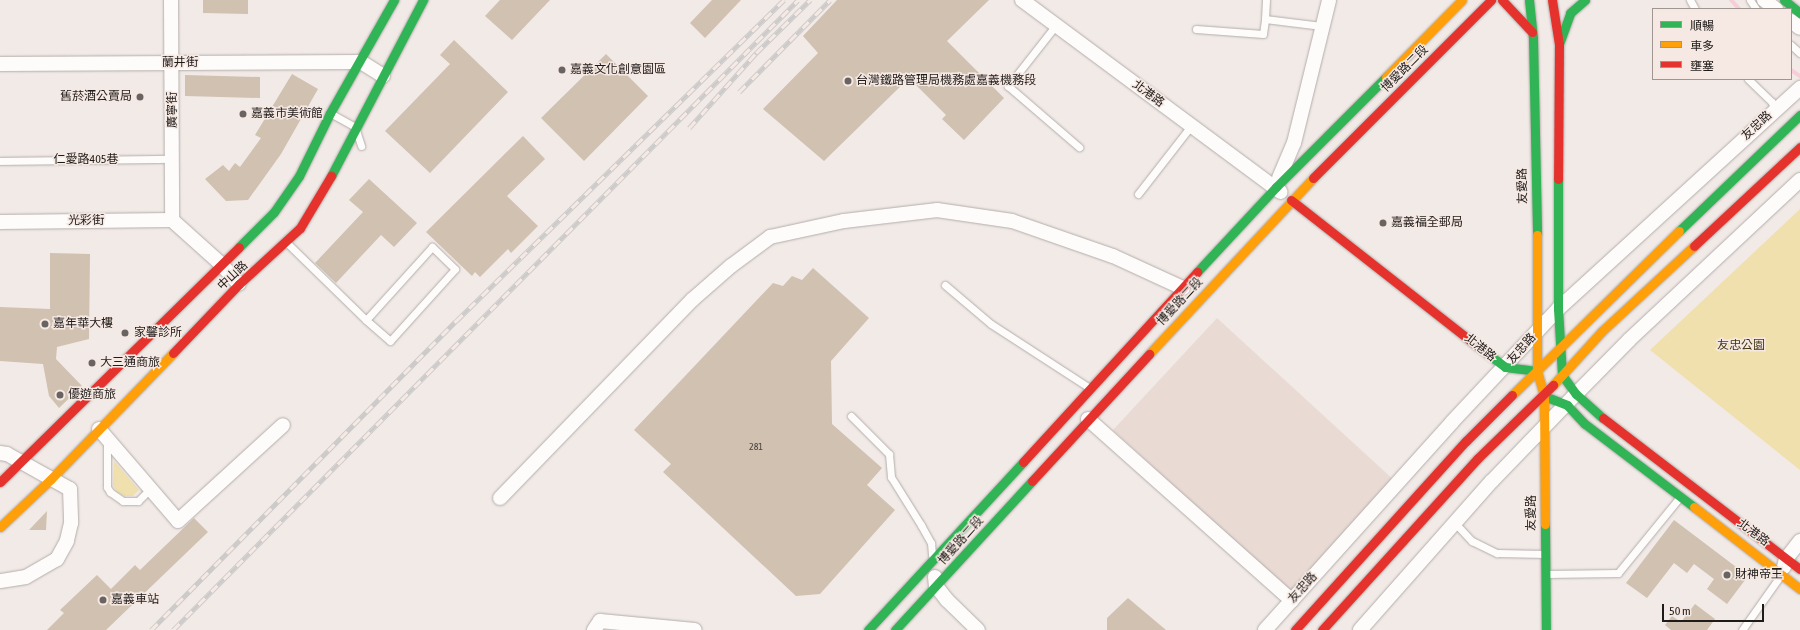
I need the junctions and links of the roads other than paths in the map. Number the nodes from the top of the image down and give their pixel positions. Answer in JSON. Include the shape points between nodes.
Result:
{"nodes":[{"id":1,"x":171,"y":0,"type":"edge"},
{"id":2,"x":394,"y":0,"type":"edge"},
{"id":3,"x":423,"y":0,"type":"edge"},
{"id":4,"x":1022,"y":0,"type":"edge"},
{"id":5,"x":1266,"y":0,"type":"edge"},
{"id":6,"x":1329,"y":0,"type":"edge"},
{"id":7,"x":1462,"y":0,"type":"edge"},
{"id":8,"x":1491,"y":0,"type":"edge"},
{"id":9,"x":1502,"y":0,"type":"edge"},
{"id":10,"x":1529,"y":0,"type":"edge"},
{"id":11,"x":1552,"y":0,"type":"edge"},
{"id":12,"x":1585,"y":0,"type":"edge"},
{"id":13,"x":1764,"y":0,"type":"edge"},
{"id":14,"x":1784,"y":0,"type":"edge"},
{"id":15,"x":1775,"y":8,"type":"edge"},
{"id":16,"x":1800,"y":13,"type":"edge"},
{"id":17,"x":1266,"y":19,"type":"junction"},
{"id":18,"x":1792,"y":22,"type":"edge"},
{"id":19,"x":1056,"y":25,"type":"junction"},
{"id":20,"x":1322,"y":26,"type":"junction"},
{"id":21,"x":1800,"y":28,"type":"edge"},
{"id":22,"x":1196,"y":29,"type":"dead end"},
{"id":23,"x":1532,"y":32,"type":"junction"},
{"id":24,"x":1559,"y":44,"type":"junction"},
{"id":25,"x":1792,"y":46,"type":"edge"},
{"id":26,"x":1800,"y":53,"type":"edge"},
{"id":27,"x":361,"y":62,"type":"junction"},
{"id":28,"x":0,"y":64,"type":"edge"},
{"id":29,"x":173,"y":64,"type":"junction"},
{"id":30,"x":383,"y":76,"type":"junction"},
{"id":31,"x":1749,"y":80,"type":"edge"},
{"id":32,"x":1797,"y":92,"type":"edge"},
{"id":33,"x":1774,"y":111,"type":"junction"},
{"id":34,"x":330,"y":113,"type":"junction"},
{"id":35,"x":1798,"y":120,"type":"edge"},
{"id":36,"x":1191,"y":126,"type":"junction"},
{"id":37,"x":355,"y":127,"type":"junction"},
{"id":38,"x":361,"y":146,"type":"dead end"},
{"id":39,"x":1079,"y":147,"type":"dead end"},
{"id":40,"x":1800,"y":147,"type":"edge"},
{"id":41,"x":173,"y":159,"type":"junction"},
{"id":42,"x":0,"y":161,"type":"edge"},
{"id":43,"x":1800,"y":180,"type":"edge"},
{"id":44,"x":1276,"y":187,"type":"junction"},
{"id":45,"x":1138,"y":194,"type":"dead end"},
{"id":46,"x":1291,"y":200,"type":"junction"},
{"id":47,"x":172,"y":220,"type":"junction"},
{"id":48,"x":0,"y":222,"type":"edge"},
{"id":49,"x":287,"y":242,"type":"junction"},
{"id":50,"x":220,"y":263,"type":"junction"},
{"id":51,"x":239,"y":284,"type":"junction"},
{"id":52,"x":945,"y":285,"type":"dead end"},
{"id":53,"x":1183,"y":288,"type":"junction"},
{"id":54,"x":1558,"y":309,"type":"junction"},
{"id":55,"x":366,"y":320,"type":"junction"},
{"id":56,"x":1539,"y":330,"type":"junction"},
{"id":57,"x":1559,"y":350,"type":"junction"},
{"id":58,"x":1505,"y":367,"type":"junction"},
{"id":59,"x":1536,"y":371,"type":"junction"},
{"id":60,"x":1562,"y":375,"type":"junction"},
{"id":61,"x":1092,"y":389,"type":"junction"},
{"id":62,"x":1576,"y":394,"type":"junction"},
{"id":63,"x":1544,"y":396,"type":"junction"},
{"id":64,"x":1566,"y":405,"type":"junction"},
{"id":65,"x":852,"y":416,"type":"dead end"},
{"id":66,"x":1088,"y":420,"type":"junction"},
{"id":67,"x":284,"y":426,"type":"dead end"},
{"id":68,"x":1543,"y":431,"type":"junction"},
{"id":69,"x":103,"y":434,"type":"junction"},
{"id":70,"x":0,"y":453,"type":"edge"},
{"id":71,"x":21,"y":462,"type":"junction"},
{"id":72,"x":51,"y":479,"type":"junction"},
{"id":73,"x":0,"y":482,"type":"edge"},
{"id":74,"x":150,"y":489,"type":"junction"},
{"id":75,"x":1680,"y":497,"type":"junction"},
{"id":76,"x":500,"y":498,"type":"dead end"},
{"id":77,"x":1455,"y":523,"type":"junction"},
{"id":78,"x":0,"y":527,"type":"edge"},
{"id":79,"x":1800,"y":541,"type":"edge"},
{"id":80,"x":1545,"y":554,"type":"junction"},
{"id":81,"x":1786,"y":558,"type":"junction"},
{"id":82,"x":932,"y":560,"type":"junction"},
{"id":83,"x":1800,"y":569,"type":"edge"},
{"id":84,"x":1545,"y":574,"type":"junction"},
{"id":85,"x":1781,"y":575,"type":"junction"},
{"id":86,"x":0,"y":581,"type":"edge"},
{"id":87,"x":936,"y":586,"type":"junction"},
{"id":88,"x":1800,"y":589,"type":"edge"},
{"id":89,"x":1292,"y":601,"type":"junction"},
{"id":90,"x":594,"y":630,"type":"edge"},
{"id":91,"x":695,"y":630,"type":"edge"},
{"id":92,"x":868,"y":630,"type":"edge"},
{"id":93,"x":895,"y":630,"type":"edge"},
{"id":94,"x":978,"y":630,"type":"edge"},
{"id":95,"x":1265,"y":630,"type":"edge"},
{"id":96,"x":1295,"y":630,"type":"edge"},
{"id":97,"x":1322,"y":630,"type":"edge"},
{"id":98,"x":1360,"y":630,"type":"edge"},
{"id":99,"x":1546,"y":630,"type":"edge"},
{"id":100,"x":1742,"y":630,"type":"edge"}],
"edges":[{"from":1,"to":29,"type":"street","name":"廣寧街"},
{"from":2,"to":27,"type":"main road","name":"中山路"},
{"from":3,"to":30,"type":"main road","name":"中山路"},
{"from":4,"to":19,"type":"street","name":"北港路"},
{"from":5,"to":17,"type":"lane"},
{"from":6,"to":20,"type":"street"},
{"from":7,"to":44,"type":"main road","name":"博愛路二段"},
{"from":8,"to":46,"type":"main road","name":"博愛路二段"},
{"from":9,"to":23,"type":"main road"},
{"from":10,"to":23,"type":"main road","name":"友愛路"},
{"from":11,"to":24,"type":"main road"},
{"from":12,"to":24,"type":"main road","via":[[1570,13]]},
{"from":13,"to":15,"type":"street"},
{"from":14,"to":16,"type":"main road"},
{"from":17,"to":20,"type":"lane"},
{"from":17,"to":22,"type":"lane","via":[[1263,34]]},
{"from":18,"to":21,"type":"street"},
{"from":19,"to":36,"type":"street","name":"北港路"},
{"from":19,"to":39,"type":"lane","via":[[1008,86]]},
{"from":20,"to":44,"type":"street","via":[[1294,143]]},
{"from":23,"to":56,"type":"main road","name":"友愛路"},
{"from":24,"to":54,"type":"main road"},
{"from":25,"to":26,"type":"lane"},
{"from":27,"to":29,"type":"street","name":"蘭井街"},
{"from":27,"to":30,"type":"street"},
{"from":27,"to":34,"type":"main road","name":"中山路"},
{"from":28,"to":29,"type":"street","name":"蘭井街"},
{"from":29,"to":41,"type":"street","name":"廣寧街"},
{"from":30,"to":37,"type":"main road","name":"中山路"},
{"from":31,"to":33,"type":"lane","via":[[1772,102]]},
{"from":32,"to":33,"type":"street","name":"友忠路"},
{"from":33,"to":35,"type":"street"},
{"from":33,"to":54,"type":"street","name":"友忠路"},
{"from":34,"to":37,"type":"lane"},
{"from":34,"to":50,"type":"main road","name":"中山路","via":[[285,198],[274,212]]},
{"from":35,"to":57,"type":"main road","name":"友忠路","via":[[1596,311]]},
{"from":36,"to":44,"type":"street","name":"北港路"},
{"from":36,"to":45,"type":"lane"},
{"from":37,"to":38,"type":"lane"},
{"from":37,"to":49,"type":"main road","name":"中山路","via":[[318,200]]},
{"from":40,"to":60,"type":"main road","via":[[1605,329]]},
{"from":41,"to":42,"type":"lane","name":"仁愛路405巷"},
{"from":41,"to":47,"type":"street","name":"廣寧街"},
{"from":43,"to":62,"type":"street","via":[[1629,340]]},
{"from":44,"to":46,"type":"street","name":"北港路"},
{"from":44,"to":53,"type":"main road","name":"博愛路二段"},
{"from":46,"to":58,"type":"main road","name":"北港路"},
{"from":46,"to":66,"type":"main road","name":"博愛路二段"},
{"from":47,"to":48,"type":"street","name":"光彩街"},
{"from":47,"to":50,"type":"street"},
{"from":49,"to":51,"type":"main road","name":"中山路"},
{"from":49,"to":55,"type":"lane"},
{"from":50,"to":51,"type":"street"},
{"from":50,"to":71,"type":"main road","name":"中山路","via":[[86,400]]},
{"from":51,"to":69,"type":"main road","name":"中山路"},
{"from":52,"to":61,"type":"lane","via":[[992,324]]},
{"from":53,"to":61,"type":"main road","name":"博愛路二段"},
{"from":53,"to":76,"type":"street","via":[[1113,256],[1012,220],[936,210],[844,221],[770,237],[730,266],[692,300]]},
{"from":54,"to":56,"type":"street","name":"友忠路"},
{"from":54,"to":57,"type":"main road"},
{"from":55,"to":55,"type":"lane","via":[[390,341],[456,269],[432,247]]},
{"from":56,"to":58,"type":"street","name":"友忠路"},
{"from":56,"to":59,"type":"main road","name":"友愛路"},
{"from":57,"to":59,"type":"main road","name":"友忠路"},
{"from":57,"to":60,"type":"main road","name":"北港路"},
{"from":58,"to":59,"type":"main road","name":"北港路"},
{"from":58,"to":89,"type":"street","name":"友忠路","via":[[1452,422]]},
{"from":59,"to":63,"type":"main road"},
{"from":59,"to":96,"type":"main road","name":"友忠路","via":[[1466,441]]},
{"from":60,"to":62,"type":"main road","name":"北港路"},
{"from":60,"to":63,"type":"main road"},
{"from":61,"to":82,"type":"main road","name":"博愛路二段"},
{"from":62,"to":64,"type":"street"},
{"from":62,"to":81,"type":"main road","name":"北港路","via":[[1594,411]]},
{"from":63,"to":64,"type":"main road","name":"北港路"},
{"from":63,"to":68,"type":"main road","name":"友愛路"},
{"from":63,"to":97,"type":"main road","via":[[1478,458]]},
{"from":64,"to":68,"type":"street"},
{"from":64,"to":75,"type":"main road","name":"北港路","via":[[1585,424]]},
{"from":65,"to":82,"type":"lane","via":[[889,454],[891,477],[930,543]]},
{"from":66,"to":87,"type":"main road","name":"博愛路二段"},
{"from":66,"to":89,"type":"street"},
{"from":67,"to":74,"type":"street","via":[[178,521]]},
{"from":68,"to":77,"type":"street","via":[[1492,481]]},
{"from":68,"to":80,"type":"main road","name":"友愛路"},
{"from":69,"to":72,"type":"main road","name":"中山路"},
{"from":69,"to":74,"type":"street"},
{"from":69,"to":74,"type":"lane","via":[[107,487],[110,492],[117,499],[138,501]]},
{"from":70,"to":71,"type":"street"},
{"from":71,"to":72,"type":"street"},
{"from":71,"to":73,"type":"main road","name":"中山路"},
{"from":72,"to":78,"type":"main road","name":"中山路"},
{"from":72,"to":86,"type":"street","via":[[70,489],[71,523],[67,541],[57,558],[41,570],[26,577]]},
{"from":75,"to":84,"type":"lane","via":[[1618,573]]},
{"from":75,"to":85,"type":"main road","name":"北港路"},
{"from":77,"to":80,"type":"lane","via":[[1472,541],[1497,553]]},
{"from":77,"to":98,"type":"street"},
{"from":79,"to":81,"type":"street"},
{"from":80,"to":84,"type":"main road","name":"友愛路"},
{"from":81,"to":83,"type":"main road","name":"北港路"},
{"from":81,"to":85,"type":"street"},
{"from":82,"to":87,"type":"street"},
{"from":82,"to":92,"type":"main road","name":"博愛路二段"},
{"from":84,"to":99,"type":"main road","name":"友愛路"},
{"from":85,"to":88,"type":"main road","name":"北港路"},
{"from":85,"to":100,"type":"lane"},
{"from":87,"to":93,"type":"main road","name":"博愛路二段"},
{"from":87,"to":94,"type":"street"},
{"from":89,"to":95,"type":"street","name":"友忠路"},
{"from":90,"to":91,"type":"street","via":[[600,621]]}]}
